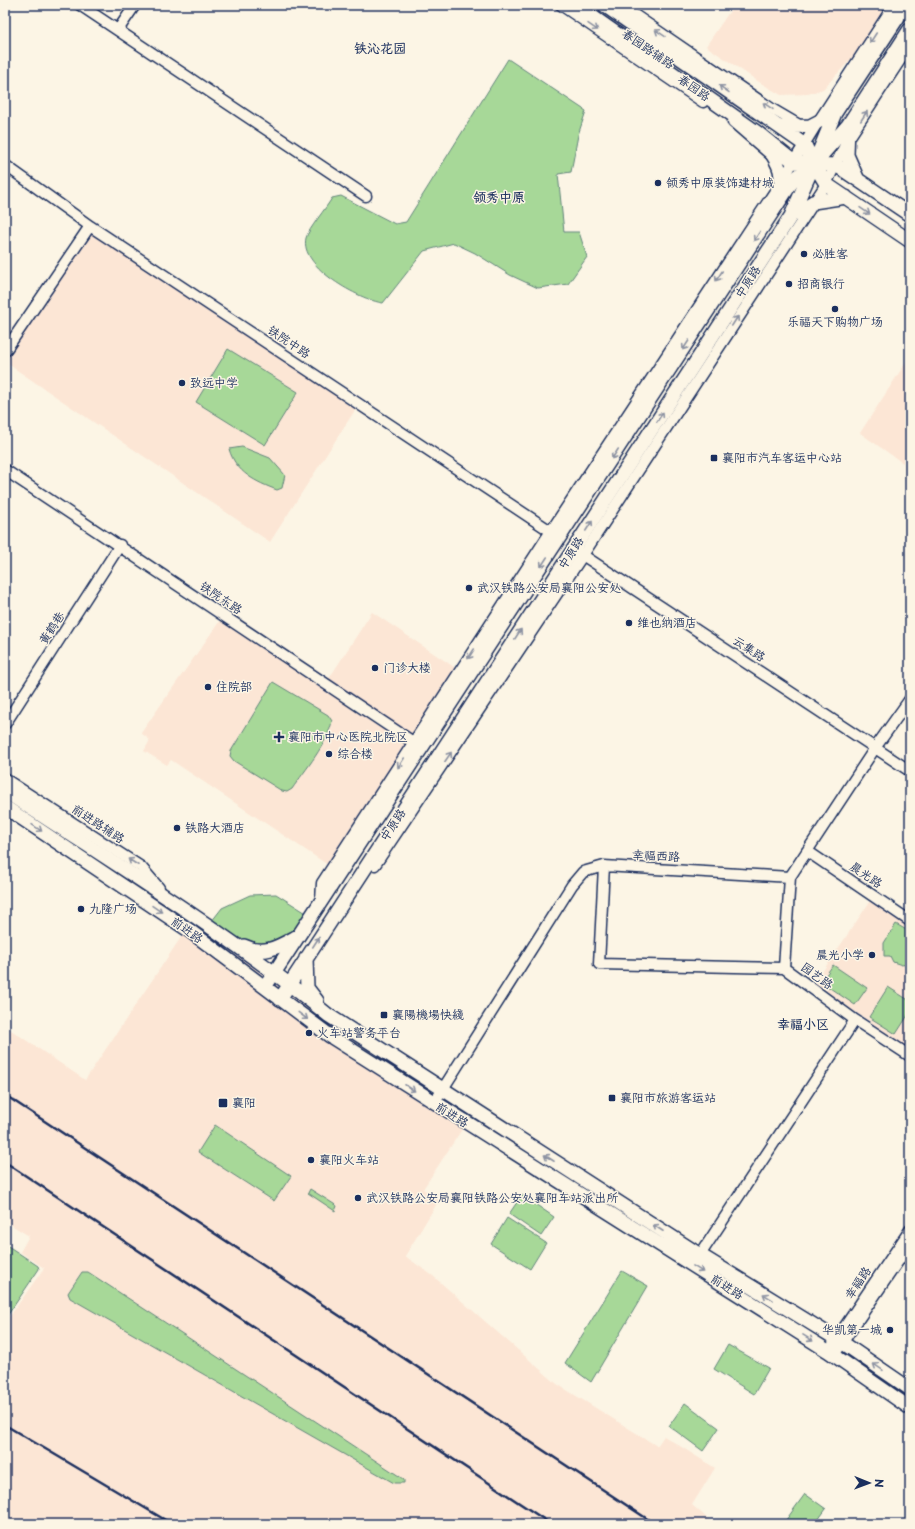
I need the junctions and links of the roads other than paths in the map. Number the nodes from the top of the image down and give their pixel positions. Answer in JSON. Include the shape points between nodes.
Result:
{"nodes":[{"id":1,"x":80,"y":5,"type":"edge"},
{"id":2,"x":135,"y":5,"type":"edge"},
{"id":3,"x":561,"y":5,"type":"edge"},
{"id":4,"x":576,"y":5,"type":"edge"},
{"id":5,"x":604,"y":5,"type":"edge"},
{"id":6,"x":620,"y":5,"type":"edge"},
{"id":7,"x":894,"y":5,"type":"edge"},
{"id":8,"x":906,"y":5,"type":"edge"},
{"id":9,"x":118,"y":30,"type":"junction"},
{"id":10,"x":910,"y":30,"type":"edge"},
{"id":11,"x":910,"y":45,"type":"edge"},
{"id":12,"x":835,"y":112,"type":"junction"},
{"id":13,"x":818,"y":122,"type":"junction"},
{"id":14,"x":848,"y":125,"type":"junction"},
{"id":15,"x":801,"y":126,"type":"junction"},
{"id":16,"x":779,"y":127,"type":"junction"},
{"id":17,"x":758,"y":133,"type":"junction"},
{"id":18,"x":847,"y":141,"type":"junction"},
{"id":19,"x":805,"y":145,"type":"junction"},
{"id":20,"x":776,"y":160,"type":"junction"},
{"id":21,"x":794,"y":162,"type":"junction"},
{"id":22,"x":814,"y":164,"type":"junction"},
{"id":23,"x":5,"y":165,"type":"edge"},
{"id":24,"x":836,"y":165,"type":"junction"},
{"id":25,"x":858,"y":180,"type":"junction"},
{"id":26,"x":781,"y":182,"type":"junction"},
{"id":27,"x":826,"y":184,"type":"junction"},
{"id":28,"x":366,"y":196,"type":"dead end"},
{"id":29,"x":846,"y":197,"type":"junction"},
{"id":30,"x":779,"y":202,"type":"junction"},
{"id":31,"x":813,"y":202,"type":"junction"},
{"id":32,"x":910,"y":215,"type":"edge"},
{"id":33,"x":791,"y":216,"type":"junction"},
{"id":34,"x":90,"y":226,"type":"junction"},
{"id":35,"x":910,"y":241,"type":"edge"},
{"id":36,"x":5,"y":351,"type":"edge"},
{"id":37,"x":5,"y":470,"type":"edge"},
{"id":38,"x":556,"y":534,"type":"junction"},
{"id":39,"x":120,"y":546,"type":"junction"},
{"id":40,"x":578,"y":552,"type":"junction"},
{"id":41,"x":910,"y":699,"type":"edge"},
{"id":42,"x":5,"y":724,"type":"edge"},
{"id":43,"x":418,"y":746,"type":"junction"},
{"id":44,"x":875,"y":748,"type":"junction"},
{"id":45,"x":910,"y":771,"type":"edge"},
{"id":46,"x":5,"y":779,"type":"edge"},
{"id":47,"x":5,"y":791,"type":"edge"},
{"id":48,"x":5,"y":807,"type":"edge"},
{"id":49,"x":807,"y":851,"type":"junction"},
{"id":50,"x":604,"y":866,"type":"junction"},
{"id":51,"x":790,"y":877,"type":"junction"},
{"id":52,"x":169,"y":900,"type":"junction"},
{"id":53,"x":910,"y":921,"type":"edge"},
{"id":54,"x":221,"y":935,"type":"junction"},
{"id":55,"x":298,"y":936,"type":"junction"},
{"id":56,"x":306,"y":958,"type":"junction"},
{"id":57,"x":784,"y":968,"type":"junction"},
{"id":58,"x":274,"y":972,"type":"junction"},
{"id":59,"x":290,"y":984,"type":"junction"},
{"id":60,"x":265,"y":987,"type":"junction"},
{"id":61,"x":280,"y":999,"type":"junction"},
{"id":62,"x":328,"y":1015,"type":"junction"},
{"id":63,"x":855,"y":1020,"type":"junction"},
{"id":64,"x":910,"y":1056,"type":"edge"},
{"id":65,"x":443,"y":1090,"type":"junction"},
{"id":66,"x":434,"y":1103,"type":"junction"},
{"id":67,"x":910,"y":1230,"type":"edge"},
{"id":68,"x":910,"y":1244,"type":"edge"},
{"id":69,"x":700,"y":1255,"type":"junction"},
{"id":70,"x":839,"y":1341,"type":"junction"},
{"id":71,"x":831,"y":1353,"type":"junction"},
{"id":72,"x":910,"y":1390,"type":"edge"},
{"id":73,"x":910,"y":1408,"type":"edge"}],
"edges":[{"from":1,"to":9,"type":"street"},
{"from":2,"to":9,"type":"street"},
{"from":3,"to":20,"type":"street","name":"春园路辅路","one_way":true,"via":[[736,124]]},
{"from":4,"to":17,"type":"main road","name":"春园路"},
{"from":16,"to":5,"type":"main road","name":"春园路","one_way":true},
{"from":15,"to":6,"type":"street","name":"春园路辅路","one_way":true},
{"from":7,"to":13,"type":"street","one_way":true},
{"from":8,"to":12,"type":"main road","name":"中原路"},
{"from":9,"to":28,"type":"street"},
{"from":10,"to":14,"type":"main road","name":"中原路"},
{"from":18,"to":11,"type":"street","one_way":true},
{"from":12,"to":13,"type":"main road"},
{"from":12,"to":22,"type":"main road","name":"中原路"},
{"from":13,"to":15,"type":"main road","via":[[810,126]]},
{"from":13,"to":19,"type":"street"},
{"from":14,"to":18,"type":"main road"},
{"from":14,"to":22,"type":"main road","name":"中原路"},
{"from":15,"to":16,"type":"main road"},
{"from":16,"to":19,"type":"main road","name":"春园路"},
{"from":17,"to":20,"type":"main road"},
{"from":17,"to":21,"type":"main road","name":"春园路"},
{"from":18,"to":24,"type":"street"},
{"from":18,"to":25,"type":"main road","via":[[847,155]]},
{"from":19,"to":21,"type":"street"},
{"from":19,"to":22,"type":"main road","name":"春园路"},
{"from":20,"to":26,"type":"main road","via":[[782,174]]},
{"from":21,"to":22,"type":"main road"},
{"from":21,"to":26,"type":"street"},
{"from":22,"to":24,"type":"main road"},
{"from":22,"to":27,"type":"main road","name":"春园路"},
{"from":22,"to":30,"type":"main road","name":"中原路","via":[[794,179]]},
{"from":22,"to":33,"type":"main road","name":"中原路"},
{"from":23,"to":34,"type":"street","name":"铁院中路"},
{"from":24,"to":25,"type":"main road"},
{"from":24,"to":27,"type":"street"},
{"from":25,"to":32,"type":"main road"},
{"from":26,"to":30,"type":"main road"},
{"from":26,"to":38,"type":"street","one_way":true},
{"from":27,"to":29,"type":"main road","name":"春园路"},
{"from":27,"to":31,"type":"street"},
{"from":29,"to":31,"type":"main road"},
{"from":29,"to":35,"type":"main road","name":"春园路","one_way":true},
{"from":30,"to":38,"type":"main road","name":"中原路","one_way":true},
{"from":31,"to":33,"type":"main road"},
{"from":40,"to":31,"type":"street","one_way":true},
{"from":40,"to":33,"type":"main road","name":"中原路","one_way":true},
{"from":34,"to":36,"type":"street"},
{"from":34,"to":38,"type":"street","name":"铁院中路"},
{"from":37,"to":39,"type":"street","name":"铁院东路"},
{"from":38,"to":43,"type":"main road","name":"中原路","one_way":true},
{"from":39,"to":42,"type":"street","name":"黄鹤巷"},
{"from":39,"to":43,"type":"street","name":"铁院东路"},
{"from":40,"to":44,"type":"street","name":"云集路"},
{"from":56,"to":40,"type":"main road","name":"中原路","one_way":true},
{"from":41,"to":44,"type":"street"},
{"from":43,"to":55,"type":"main road","name":"中原路","one_way":true},
{"from":44,"to":45,"type":"street","name":"云集路"},
{"from":44,"to":49,"type":"street"},
{"from":52,"to":46,"type":"street","name":"前进路辅路","one_way":true,"via":[[141,867]]},
{"from":47,"to":52,"type":"main road","name":"前进路"},
{"from":48,"to":60,"type":"main road","name":"前进路","one_way":true,"via":[[190,931]]},
{"from":49,"to":51,"type":"street"},
{"from":49,"to":53,"type":"street","name":"晨光路"},
{"from":50,"to":51,"type":"street","name":"幸福西路"},
{"from":50,"to":57,"type":"street","via":[[599,964]]},
{"from":50,"to":65,"type":"street","name":"幸福西路","via":[[583,872],[572,885]]},
{"from":51,"to":57,"type":"street","name":"园艺路"},
{"from":52,"to":54,"type":"main road","name":"前进路"},
{"from":54,"to":55,"type":"main road","via":[[254,951],[274,949]]},
{"from":54,"to":58,"type":"main road","name":"前进路"},
{"from":55,"to":58,"type":"main road","name":"中原路"},
{"from":56,"to":59,"type":"main road","name":"中原路"},
{"from":56,"to":62,"type":"main road","via":[[307,988]]},
{"from":57,"to":63,"type":"street","name":"园艺路"},
{"from":58,"to":59,"type":"main road","name":"前进路"},
{"from":58,"to":60,"type":"main road","name":"中原路"},
{"from":59,"to":61,"type":"main road","name":"中原路"},
{"from":59,"to":62,"type":"main road","name":"前进路"},
{"from":60,"to":61,"type":"main road","name":"前进路"},
{"from":61,"to":66,"type":"main road","name":"前进路","one_way":true,"via":[[330,1036]]},
{"from":62,"to":65,"type":"main road","name":"前进路"},
{"from":63,"to":64,"type":"street","name":"园艺路"},
{"from":63,"to":69,"type":"street"},
{"from":65,"to":66,"type":"street","name":"幸福西路"},
{"from":69,"to":65,"type":"main road","name":"前进路","one_way":true},
{"from":66,"to":71,"type":"main road","name":"前进路","one_way":true},
{"from":67,"to":70,"type":"street","name":"幸福路"},
{"from":68,"to":70,"type":"street","name":"幸福路"},
{"from":70,"to":69,"type":"main road","name":"前进路","one_way":true},
{"from":70,"to":71,"type":"street","name":"幸福路"},
{"from":72,"to":70,"type":"main road","name":"前进路","one_way":true},
{"from":71,"to":73,"type":"main road","name":"前进路"}]}
